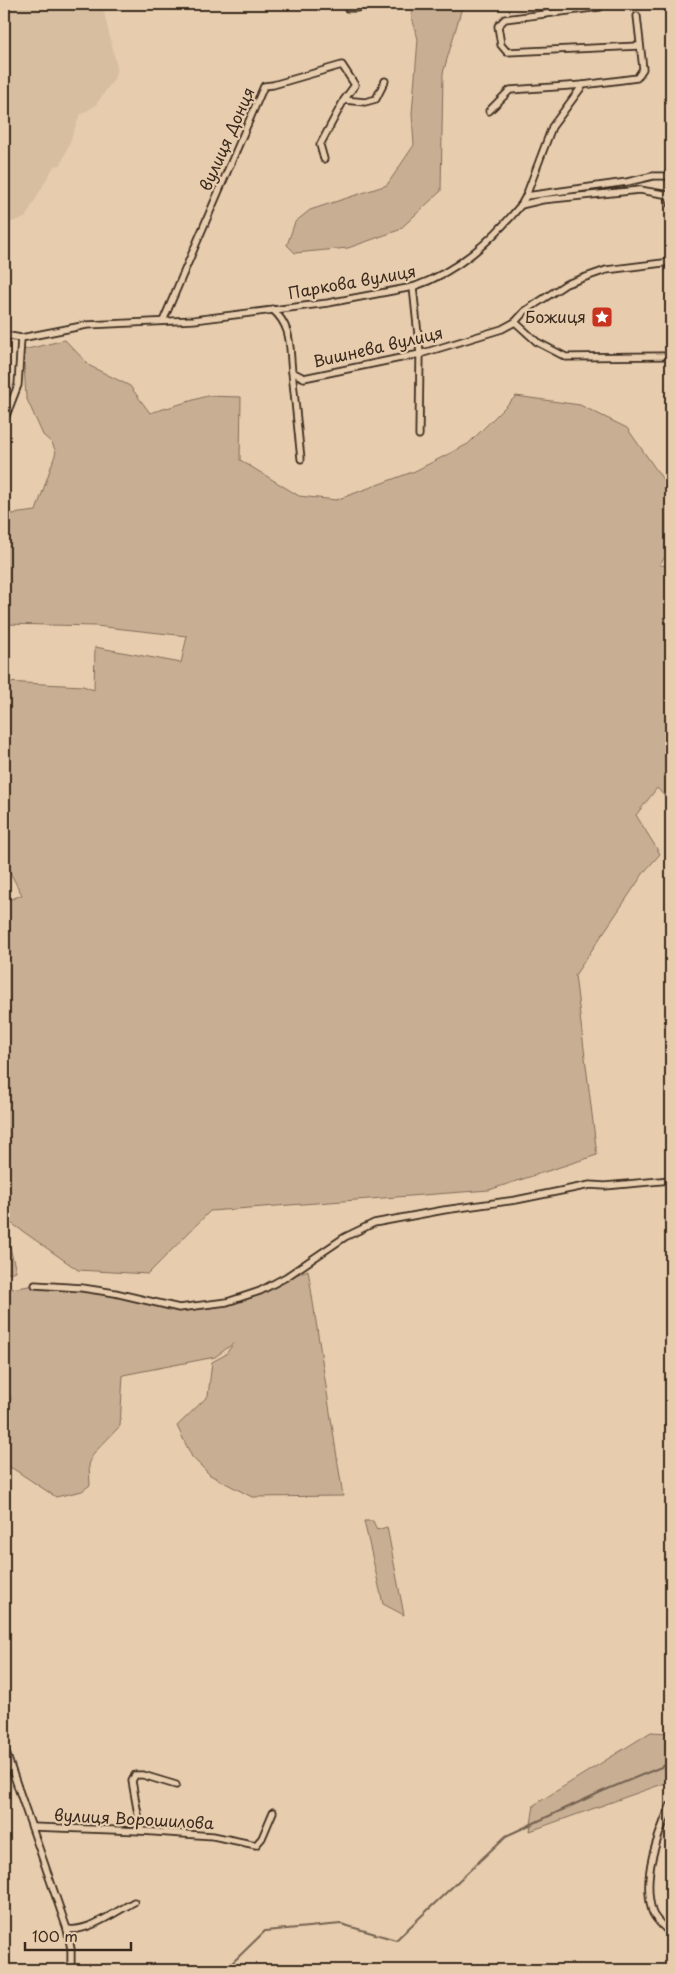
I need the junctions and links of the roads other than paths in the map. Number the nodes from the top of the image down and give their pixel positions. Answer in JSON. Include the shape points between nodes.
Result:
{"nodes":[{"id":1,"x":371,"y":4,"type":"edge"},
{"id":2,"x":600,"y":7,"type":"dead end"},
{"id":3,"x":347,"y":8,"type":"dead end"},
{"id":4,"x":637,"y":16,"type":"dead end"},
{"id":5,"x":639,"y":46,"type":"junction"},
{"id":6,"x":386,"y":81,"type":"dead end"},
{"id":7,"x":584,"y":85,"type":"junction"},
{"id":8,"x":344,"y":100,"type":"junction"},
{"id":9,"x":489,"y":111,"type":"dead end"},
{"id":10,"x":324,"y":159,"type":"dead end"},
{"id":11,"x":671,"y":176,"type":"edge"},
{"id":12,"x":627,"y":182,"type":"junction"},
{"id":13,"x":640,"y":190,"type":"junction"},
{"id":14,"x":526,"y":196,"type":"junction"},
{"id":15,"x":671,"y":205,"type":"edge"},
{"id":16,"x":521,"y":206,"type":"junction"},
{"id":17,"x":671,"y":262,"type":"edge"},
{"id":18,"x":413,"y":288,"type":"junction"},
{"id":19,"x":272,"y":309,"type":"junction"},
{"id":20,"x":163,"y":321,"type":"junction"},
{"id":21,"x":515,"y":322,"type":"junction"},
{"id":22,"x":4,"y":335,"type":"edge"},
{"id":23,"x":21,"y":338,"type":"junction"},
{"id":24,"x":420,"y":354,"type":"junction"},
{"id":25,"x":663,"y":356,"type":"dead end"},
{"id":26,"x":292,"y":372,"type":"junction"},
{"id":27,"x":4,"y":421,"type":"edge"},
{"id":28,"x":419,"y":435,"type":"dead end"},
{"id":29,"x":301,"y":460,"type":"dead end"},
{"id":30,"x":671,"y":1180,"type":"edge"},
{"id":31,"x":35,"y":1286,"type":"dead end"},
{"id":32,"x":4,"y":1747,"type":"edge"},
{"id":33,"x":176,"y":1785,"type":"dead end"},
{"id":34,"x":670,"y":1806,"type":"edge"},
{"id":35,"x":273,"y":1812,"type":"dead end"},
{"id":36,"x":32,"y":1827,"type":"junction"},
{"id":37,"x":141,"y":1831,"type":"junction"},
{"id":38,"x":134,"y":1902,"type":"dead end"},
{"id":39,"x":67,"y":1929,"type":"junction"},
{"id":40,"x":671,"y":1934,"type":"edge"},
{"id":41,"x":71,"y":1970,"type":"edge"}],
"edges":[{"from":1,"to":3,"type":"street"},
{"from":2,"to":5,"type":"street","via":[[505,19],[498,26],[501,44],[507,52]]},
{"from":4,"to":5,"type":"street"},
{"from":5,"to":7,"type":"street","via":[[643,69],[636,78]]},
{"from":6,"to":8,"type":"street","via":[[376,99],[365,102]]},
{"from":7,"to":9,"type":"street","via":[[510,90]]},
{"from":7,"to":14,"type":"street","name":"Паркова вулиця","via":[[552,127]]},
{"from":8,"to":10,"type":"street","name":"вулиця Донця","via":[[320,145]]},
{"from":8,"to":20,"type":"street","name":"вулиця Донця","via":[[355,85],[342,65],[264,86]]},
{"from":11,"to":12,"type":"street","via":[[652,176]]},
{"from":12,"to":13,"type":"street"},
{"from":12,"to":14,"type":"street"},
{"from":13,"to":15,"type":"street","via":[[668,194]]},
{"from":13,"to":16,"type":"street","via":[[542,200]]},
{"from":14,"to":16,"type":"street","name":"Паркова вулиця"},
{"from":16,"to":18,"type":"street","name":"Паркова вулиця","via":[[472,255]]},
{"from":17,"to":21,"type":"street","name":"Вишнева вулиця","via":[[606,270],[566,284],[525,311]]},
{"from":18,"to":19,"type":"street","name":"Паркова вулиця"},
{"from":18,"to":24,"type":"street"},
{"from":19,"to":20,"type":"street","name":"Паркова вулиця"},
{"from":19,"to":26,"type":"street","name":"Вишнева вулиця","via":[[287,326]]},
{"from":20,"to":23,"type":"street","name":"Паркова вулиця","via":[[87,325]]},
{"from":21,"to":24,"type":"street","name":"Вишнева вулиця"},
{"from":21,"to":25,"type":"street","via":[[537,342],[566,357]]},
{"from":22,"to":23,"type":"street","name":"Паркова вулиця"},
{"from":23,"to":27,"type":"street","via":[[18,385]]},
{"from":24,"to":26,"type":"street","name":"Вишнева вулиця","via":[[304,378]]},
{"from":24,"to":28,"type":"street"},
{"from":26,"to":29,"type":"street"},
{"from":30,"to":31,"type":"street","via":[[590,1185],[374,1223],[345,1237],[260,1292],[227,1302],[179,1308],[115,1293]]},
{"from":32,"to":36,"type":"street"},
{"from":33,"to":37,"type":"street","via":[[135,1775],[132,1781]]},
{"from":34,"to":40,"type":"street","via":[[652,1856],[649,1889],[652,1912]]},
{"from":35,"to":37,"type":"street","name":"вулиця Ворошилова","via":[[256,1845],[213,1836]]},
{"from":36,"to":37,"type":"street","name":"вулиця Ворошилова"},
{"from":36,"to":39,"type":"street"},
{"from":38,"to":39,"type":"street","via":[[89,1926]]},
{"from":39,"to":41,"type":"street"}]}
